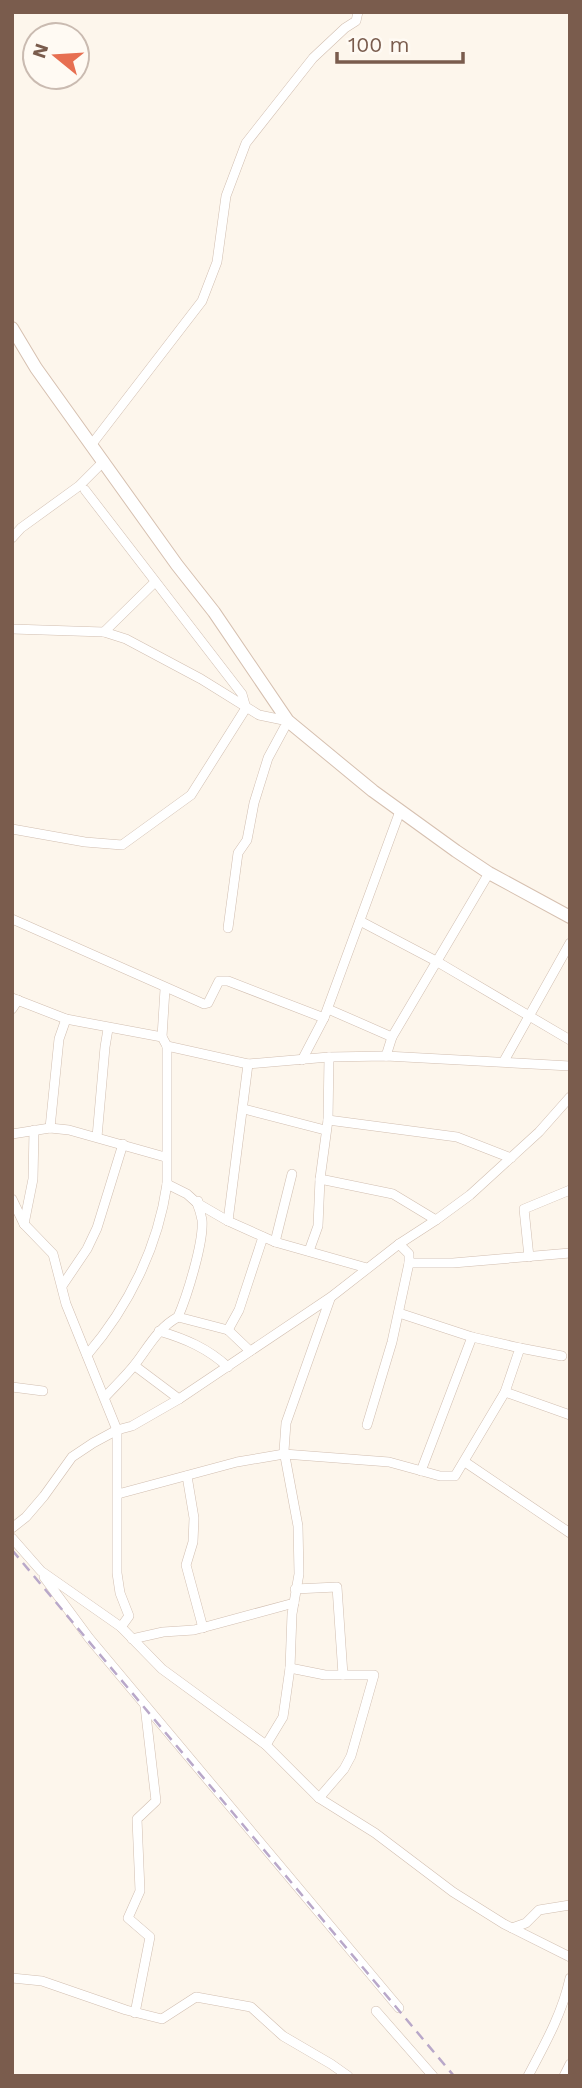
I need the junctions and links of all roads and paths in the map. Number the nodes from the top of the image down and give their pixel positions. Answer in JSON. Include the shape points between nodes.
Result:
{"nodes":[{"id":1,"x":358,"y":12,"type":"edge"},
{"id":2,"x":12,"y":328,"type":"edge"},
{"id":3,"x":92,"y":444,"type":"junction"},
{"id":4,"x":104,"y":461,"type":"junction"},
{"id":5,"x":85,"y":490,"type":"dead end"},
{"id":6,"x":12,"y":537,"type":"edge"},
{"id":7,"x":154,"y":583,"type":"junction"},
{"id":8,"x":12,"y":629,"type":"edge"},
{"id":9,"x":104,"y":632,"type":"junction"},
{"id":10,"x":246,"y":708,"type":"junction"},
{"id":11,"x":288,"y":722,"type":"junction"},
{"id":12,"x":400,"y":811,"type":"junction"},
{"id":13,"x":12,"y":829,"type":"edge"},
{"id":14,"x":489,"y":873,"type":"junction"},
{"id":15,"x":570,"y":917,"type":"edge"},
{"id":16,"x":12,"y":919,"type":"edge"},
{"id":17,"x":360,"y":920,"type":"junction"},
{"id":18,"x":228,"y":928,"type":"dead end"},
{"id":19,"x":570,"y":943,"type":"edge"},
{"id":20,"x":436,"y":961,"type":"junction"},
{"id":21,"x":165,"y":989,"type":"junction"},
{"id":22,"x":15,"y":999,"type":"edge"},
{"id":23,"x":12,"y":1009,"type":"edge"},
{"id":24,"x":326,"y":1013,"type":"junction"},
{"id":25,"x":529,"y":1015,"type":"junction"},
{"id":26,"x":65,"y":1019,"type":"junction"},
{"id":27,"x":108,"y":1029,"type":"junction"},
{"id":28,"x":392,"y":1037,"type":"junction"},
{"id":29,"x":570,"y":1040,"type":"edge"},
{"id":30,"x":164,"y":1042,"type":"junction"},
{"id":31,"x":386,"y":1056,"type":"junction"},
{"id":32,"x":329,"y":1057,"type":"junction"},
{"id":33,"x":302,"y":1060,"type":"junction"},
{"id":34,"x":504,"y":1061,"type":"junction"},
{"id":35,"x":248,"y":1064,"type":"junction"},
{"id":36,"x":570,"y":1066,"type":"edge"},
{"id":37,"x":570,"y":1098,"type":"edge"},
{"id":38,"x":244,"y":1110,"type":"junction"},
{"id":39,"x":326,"y":1125,"type":"junction"},
{"id":40,"x":50,"y":1128,"type":"junction"},
{"id":41,"x":34,"y":1130,"type":"junction"},
{"id":42,"x":12,"y":1134,"type":"edge"},
{"id":43,"x":97,"y":1137,"type":"junction"},
{"id":44,"x":123,"y":1144,"type":"junction"},
{"id":45,"x":165,"y":1157,"type":"junction"},
{"id":46,"x":511,"y":1158,"type":"junction"},
{"id":47,"x":292,"y":1174,"type":"dead end"},
{"id":48,"x":320,"y":1179,"type":"junction"},
{"id":49,"x":167,"y":1184,"type":"junction"},
{"id":50,"x":570,"y":1190,"type":"edge"},
{"id":51,"x":12,"y":1199,"type":"edge"},
{"id":52,"x":198,"y":1202,"type":"junction"},
{"id":53,"x":436,"y":1220,"type":"junction"},
{"id":54,"x":228,"y":1221,"type":"junction"},
{"id":55,"x":24,"y":1224,"type":"junction"},
{"id":56,"x":263,"y":1237,"type":"junction"},
{"id":57,"x":275,"y":1242,"type":"junction"},
{"id":58,"x":399,"y":1244,"type":"junction"},
{"id":59,"x":309,"y":1251,"type":"junction"},
{"id":60,"x":570,"y":1254,"type":"edge"},
{"id":61,"x":529,"y":1257,"type":"junction"},
{"id":62,"x":409,"y":1263,"type":"junction"},
{"id":63,"x":367,"y":1268,"type":"junction"},
{"id":64,"x":62,"y":1286,"type":"junction"},
{"id":65,"x":331,"y":1297,"type":"junction"},
{"id":66,"x":399,"y":1312,"type":"junction"},
{"id":67,"x":178,"y":1317,"type":"junction"},
{"id":68,"x":228,"y":1330,"type":"junction"},
{"id":69,"x":159,"y":1331,"type":"junction"},
{"id":70,"x":472,"y":1337,"type":"junction"},
{"id":71,"x":520,"y":1348,"type":"junction"},
{"id":72,"x":250,"y":1350,"type":"junction"},
{"id":73,"x":87,"y":1355,"type":"junction"},
{"id":74,"x":562,"y":1356,"type":"dead end"},
{"id":75,"x":135,"y":1366,"type":"junction"},
{"id":76,"x":228,"y":1367,"type":"junction"},
{"id":77,"x":12,"y":1387,"type":"edge"},
{"id":78,"x":43,"y":1391,"type":"dead end"},
{"id":79,"x":505,"y":1392,"type":"junction"},
{"id":80,"x":105,"y":1397,"type":"junction"},
{"id":81,"x":179,"y":1399,"type":"junction"},
{"id":82,"x":570,"y":1415,"type":"edge"},
{"id":83,"x":367,"y":1425,"type":"dead end"},
{"id":84,"x":117,"y":1430,"type":"junction"},
{"id":85,"x":284,"y":1454,"type":"junction"},
{"id":86,"x":465,"y":1462,"type":"junction"},
{"id":87,"x":422,"y":1471,"type":"junction"},
{"id":88,"x":187,"y":1476,"type":"junction"},
{"id":89,"x":118,"y":1494,"type":"junction"},
{"id":90,"x":12,"y":1528,"type":"edge"},
{"id":91,"x":570,"y":1533,"type":"edge"},
{"id":92,"x":12,"y":1538,"type":"edge"},
{"id":93,"x":33,"y":1563,"type":"junction"},
{"id":94,"x":295,"y":1589,"type":"junction"},
{"id":95,"x":294,"y":1603,"type":"junction"},
{"id":96,"x":121,"y":1626,"type":"junction"},
{"id":97,"x":203,"y":1628,"type":"junction"},
{"id":98,"x":132,"y":1639,"type":"junction"},
{"id":99,"x":290,"y":1668,"type":"junction"},
{"id":100,"x":343,"y":1675,"type":"junction"},
{"id":101,"x":144,"y":1704,"type":"junction"},
{"id":102,"x":267,"y":1745,"type":"junction"},
{"id":103,"x":319,"y":1798,"type":"junction"},
{"id":104,"x":570,"y":1905,"type":"edge"},
{"id":105,"x":512,"y":1928,"type":"junction"},
{"id":106,"x":570,"y":1957,"type":"edge"},
{"id":107,"x":12,"y":1978,"type":"edge"},
{"id":108,"x":570,"y":1978,"type":"edge"},
{"id":109,"x":399,"y":2008,"type":"dead end"},
{"id":110,"x":376,"y":2011,"type":"dead end"},
{"id":111,"x":135,"y":2012,"type":"junction"},
{"id":112,"x":570,"y":2064,"type":"edge"},
{"id":113,"x":348,"y":2076,"type":"edge"},
{"id":114,"x":433,"y":2076,"type":"edge"},
{"id":115,"x":528,"y":2076,"type":"edge"},
{"id":116,"x":564,"y":2076,"type":"edge"}],
"edges":[{"from":1,"to":3,"type":"street","via":[[356,21],[313,58],[247,143],[226,196],[217,262],[202,301]]},
{"from":2,"to":3,"type":"street"},
{"from":3,"to":4,"type":"street"},
{"from":4,"to":6,"type":"street"},
{"from":4,"to":11,"type":"street"},
{"from":5,"to":7,"type":"street"},
{"from":7,"to":9,"type":"street"},
{"from":7,"to":10,"type":"street","via":[[242,694]]},
{"from":8,"to":9,"type":"street"},
{"from":9,"to":10,"type":"street","via":[[168,661]]},
{"from":10,"to":11,"type":"street"},
{"from":10,"to":13,"type":"street","via":[[191,795],[122,845]]},
{"from":11,"to":12,"type":"street"},
{"from":11,"to":18,"type":"street","via":[[268,758],[247,840],[238,853]]},
{"from":12,"to":14,"type":"street"},
{"from":12,"to":17,"type":"street"},
{"from":14,"to":15,"type":"street"},
{"from":14,"to":20,"type":"street"},
{"from":16,"to":21,"type":"street"},
{"from":17,"to":20,"type":"street"},
{"from":17,"to":24,"type":"street"},
{"from":19,"to":25,"type":"street"},
{"from":20,"to":25,"type":"street"},
{"from":20,"to":28,"type":"street"},
{"from":21,"to":24,"type":"street","via":[[204,1004],[219,981],[228,981]]},
{"from":21,"to":30,"type":"street"},
{"from":22,"to":23,"type":"street"},
{"from":22,"to":26,"type":"street"},
{"from":24,"to":28,"type":"street"},
{"from":24,"to":33,"type":"street"},
{"from":25,"to":29,"type":"street"},
{"from":25,"to":34,"type":"street"},
{"from":26,"to":27,"type":"street"},
{"from":26,"to":40,"type":"street"},
{"from":27,"to":30,"type":"street"},
{"from":27,"to":43,"type":"street"},
{"from":28,"to":31,"type":"street"},
{"from":30,"to":35,"type":"street"},
{"from":30,"to":45,"type":"street"},
{"from":31,"to":32,"type":"street"},
{"from":31,"to":34,"type":"street"},
{"from":32,"to":33,"type":"street"},
{"from":32,"to":39,"type":"street"},
{"from":33,"to":35,"type":"street"},
{"from":34,"to":36,"type":"street"},
{"from":35,"to":38,"type":"street"},
{"from":37,"to":46,"type":"street"},
{"from":38,"to":39,"type":"street"},
{"from":38,"to":54,"type":"street"},
{"from":39,"to":46,"type":"street","via":[[457,1137]]},
{"from":39,"to":48,"type":"street"},
{"from":40,"to":41,"type":"street"},
{"from":40,"to":43,"type":"street"},
{"from":41,"to":42,"type":"street"},
{"from":41,"to":55,"type":"street","via":[[33,1178]]},
{"from":43,"to":44,"type":"street"},
{"from":44,"to":45,"type":"street"},
{"from":44,"to":64,"type":"street","via":[[97,1228]]},
{"from":45,"to":49,"type":"street"},
{"from":46,"to":53,"type":"street"},
{"from":47,"to":57,"type":"street"},
{"from":48,"to":53,"type":"street","via":[[393,1194]]},
{"from":48,"to":59,"type":"street","via":[[318,1226]]},
{"from":49,"to":52,"type":"street"},
{"from":49,"to":73,"type":"street","via":[[159,1224],[130,1296]]},
{"from":50,"to":61,"type":"street","via":[[524,1209]]},
{"from":51,"to":55,"type":"street"},
{"from":52,"to":54,"type":"street"},
{"from":52,"to":67,"type":"street","via":[[202,1220],[199,1239]]},
{"from":53,"to":58,"type":"street"},
{"from":54,"to":56,"type":"street"},
{"from":55,"to":64,"type":"street","via":[[53,1254]]},
{"from":56,"to":57,"type":"street"},
{"from":56,"to":68,"type":"street"},
{"from":57,"to":59,"type":"street"},
{"from":58,"to":62,"type":"street","via":[[409,1254]]},
{"from":58,"to":63,"type":"street"},
{"from":59,"to":63,"type":"street"},
{"from":60,"to":61,"type":"street"},
{"from":61,"to":62,"type":"street"},
{"from":62,"to":66,"type":"street"},
{"from":63,"to":65,"type":"street"},
{"from":64,"to":73,"type":"street"},
{"from":65,"to":72,"type":"street"},
{"from":65,"to":85,"type":"street","via":[[286,1423]]},
{"from":66,"to":70,"type":"street"},
{"from":66,"to":83,"type":"street"},
{"from":67,"to":68,"type":"street"},
{"from":67,"to":69,"type":"street"},
{"from":68,"to":72,"type":"street"},
{"from":69,"to":75,"type":"street"},
{"from":69,"to":76,"type":"street","via":[[190,1340]]},
{"from":70,"to":71,"type":"street"},
{"from":70,"to":87,"type":"street"},
{"from":71,"to":74,"type":"street"},
{"from":71,"to":79,"type":"street"},
{"from":72,"to":76,"type":"street"},
{"from":73,"to":80,"type":"street"},
{"from":75,"to":80,"type":"street"},
{"from":75,"to":81,"type":"street"},
{"from":76,"to":81,"type":"street"},
{"from":77,"to":78,"type":"street"},
{"from":79,"to":82,"type":"street"},
{"from":79,"to":86,"type":"street"},
{"from":80,"to":84,"type":"street"},
{"from":81,"to":84,"type":"street"},
{"from":84,"to":89,"type":"street"},
{"from":84,"to":90,"type":"street","via":[[72,1457],[44,1496]]},
{"from":85,"to":87,"type":"street","via":[[388,1462]]},
{"from":85,"to":88,"type":"street"},
{"from":85,"to":94,"type":"street","via":[[298,1526]]},
{"from":86,"to":87,"type":"street","via":[[455,1476]]},
{"from":86,"to":91,"type":"street"},
{"from":88,"to":89,"type":"street"},
{"from":88,"to":97,"type":"street","via":[[194,1518],[186,1565]]},
{"from":89,"to":96,"type":"street","via":[[117,1573],[129,1616]]},
{"from":92,"to":93,"type":"street"},
{"from":93,"to":96,"type":"street"},
{"from":93,"to":101,"type":"street"},
{"from":94,"to":95,"type":"street"},
{"from":94,"to":100,"type":"street","via":[[337,1587]]},
{"from":95,"to":97,"type":"street"},
{"from":95,"to":99,"type":"street"},
{"from":96,"to":98,"type":"street"},
{"from":97,"to":98,"type":"street"},
{"from":98,"to":102,"type":"street","via":[[162,1669]]},
{"from":99,"to":100,"type":"street"},
{"from":99,"to":102,"type":"street","via":[[283,1717]]},
{"from":100,"to":103,"type":"street","via":[[374,1675],[351,1756]]},
{"from":101,"to":109,"type":"street"},
{"from":101,"to":111,"type":"street","via":[[156,1801],[136,1819],[140,1891],[128,1918],[150,1937]]},
{"from":102,"to":103,"type":"street"},
{"from":103,"to":105,"type":"street"},
{"from":104,"to":105,"type":"street","via":[[539,1910],[526,1923]]},
{"from":105,"to":106,"type":"street"},
{"from":107,"to":111,"type":"street","via":[[42,1981]]},
{"from":108,"to":115,"type":"street","via":[[556,2023]]},
{"from":110,"to":114,"type":"street"},
{"from":111,"to":113,"type":"street","via":[[162,2019],[196,1997],[251,2007],[283,2036]]},
{"from":112,"to":116,"type":"street"}]}
